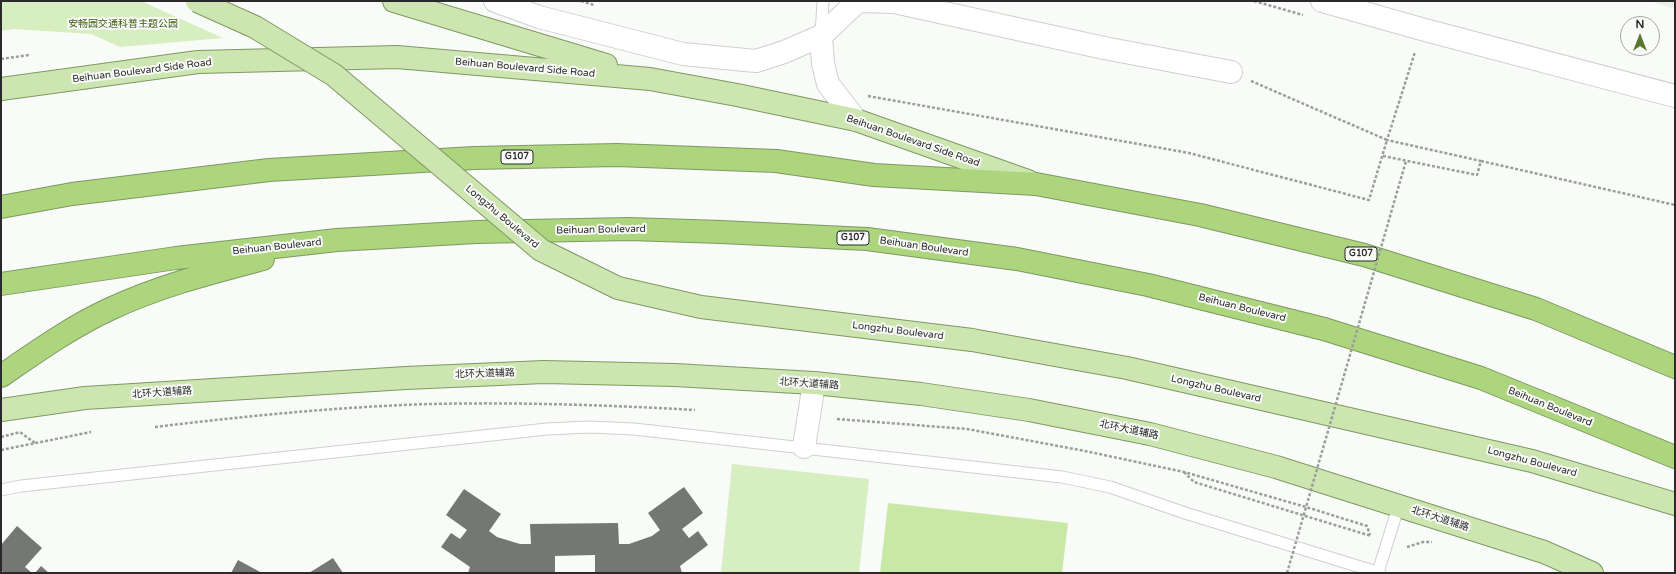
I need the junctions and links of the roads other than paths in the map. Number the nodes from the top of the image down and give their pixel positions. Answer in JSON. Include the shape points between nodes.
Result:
{"nodes":[{"id":1,"x":196,"y":1,"type":"edge"},
{"id":2,"x":394,"y":1,"type":"edge"},
{"id":3,"x":495,"y":1,"type":"edge"},
{"id":4,"x":823,"y":1,"type":"edge"},
{"id":5,"x":858,"y":1,"type":"edge"},
{"id":6,"x":862,"y":1,"type":"edge"},
{"id":7,"x":1322,"y":1,"type":"edge"},
{"id":8,"x":894,"y":2,"type":"edge"},
{"id":9,"x":821,"y":36,"type":"junction"},
{"id":10,"x":1231,"y":72,"type":"road end"},
{"id":11,"x":650,"y":79,"type":"junction"},
{"id":12,"x":1,"y":89,"type":"edge"},
{"id":13,"x":1675,"y":96,"type":"edge"},
{"id":14,"x":856,"y":120,"type":"junction"},
{"id":15,"x":1036,"y":184,"type":"junction"},
{"id":16,"x":1,"y":192,"type":"edge"},
{"id":17,"x":72,"y":194,"type":"junction"},
{"id":18,"x":1,"y":207,"type":"edge"},
{"id":19,"x":336,"y":240,"type":"junction"},
{"id":20,"x":1,"y":284,"type":"edge"},
{"id":21,"x":1675,"y":367,"type":"edge"},
{"id":22,"x":1,"y":376,"type":"edge"},
{"id":23,"x":814,"y":383,"type":"junction"},
{"id":24,"x":1,"y":410,"type":"edge"},
{"id":25,"x":804,"y":447,"type":"junction"},
{"id":26,"x":1675,"y":458,"type":"edge"},
{"id":27,"x":1,"y":490,"type":"edge"},
{"id":28,"x":1675,"y":504,"type":"edge"},
{"id":29,"x":1399,"y":505,"type":"junction"},
{"id":30,"x":1379,"y":573,"type":"edge"},
{"id":31,"x":1592,"y":573,"type":"edge"}],
"edges":[{"from":1,"to":28,"type":"main road","name":"Longzhu Boulevard","bridge":true,"via":[[255,27],[334,75],[541,250],[618,288],[701,307],[972,340],[1127,368],[1532,460]]},
{"from":2,"to":11,"type":"main road"},
{"from":3,"to":9,"type":"street","via":[[539,16],[691,54],[756,61]]},
{"from":4,"to":9,"type":"lane"},
{"from":5,"to":9,"type":"street"},
{"from":6,"to":8,"type":"street"},
{"from":7,"to":13,"type":"street"},
{"from":8,"to":10,"type":"street","via":[[1104,48]]},
{"from":9,"to":14,"type":"street","via":[[828,84]]},
{"from":11,"to":12,"type":"main road","name":"Beihuan Boulevard Side Road","via":[[398,56],[198,62]]},
{"from":11,"to":14,"type":"main road","name":"Beihuan Boulevard Side Road"},
{"from":14,"to":15,"type":"main road","name":"Beihuan Boulevard Side Road"},
{"from":15,"to":17,"type":"highway","number":"G107","via":[[874,175],[776,161],[617,155],[474,158],[269,170]]},
{"from":15,"to":21,"type":"highway","number":"G107","via":[[1200,215],[1364,255],[1536,309]]},
{"from":16,"to":17,"type":"highway"},
{"from":17,"to":18,"type":"highway","number":"G107"},
{"from":19,"to":20,"type":"highway","name":"Beihuan Boulevard","number":"G107","via":[[176,258]]},
{"from":19,"to":22,"type":"highway","via":[[188,279],[144,294],[54,340]]},
{"from":19,"to":26,"type":"highway","name":"Beihuan Boulevard","number":"G107","via":[[476,232],[636,229],[867,239],[1017,259],[1148,285],[1324,329],[1481,378]]},
{"from":23,"to":24,"type":"main road","name":"北环大道辅路","via":[[675,375],[544,372],[93,398]]},
{"from":23,"to":25,"type":"street"},
{"from":23,"to":29,"type":"main road","name":"北环大道辅路","via":[[1022,408],[1150,434],[1276,467]]},
{"from":25,"to":27,"type":"lane","via":[[634,429],[589,427]]},
{"from":25,"to":30,"type":"lane","via":[[1062,476],[1110,486],[1186,513]]},
{"from":29,"to":30,"type":"lane"},
{"from":29,"to":31,"type":"main road","name":"北环大道辅路","via":[[1544,552]]}]}
